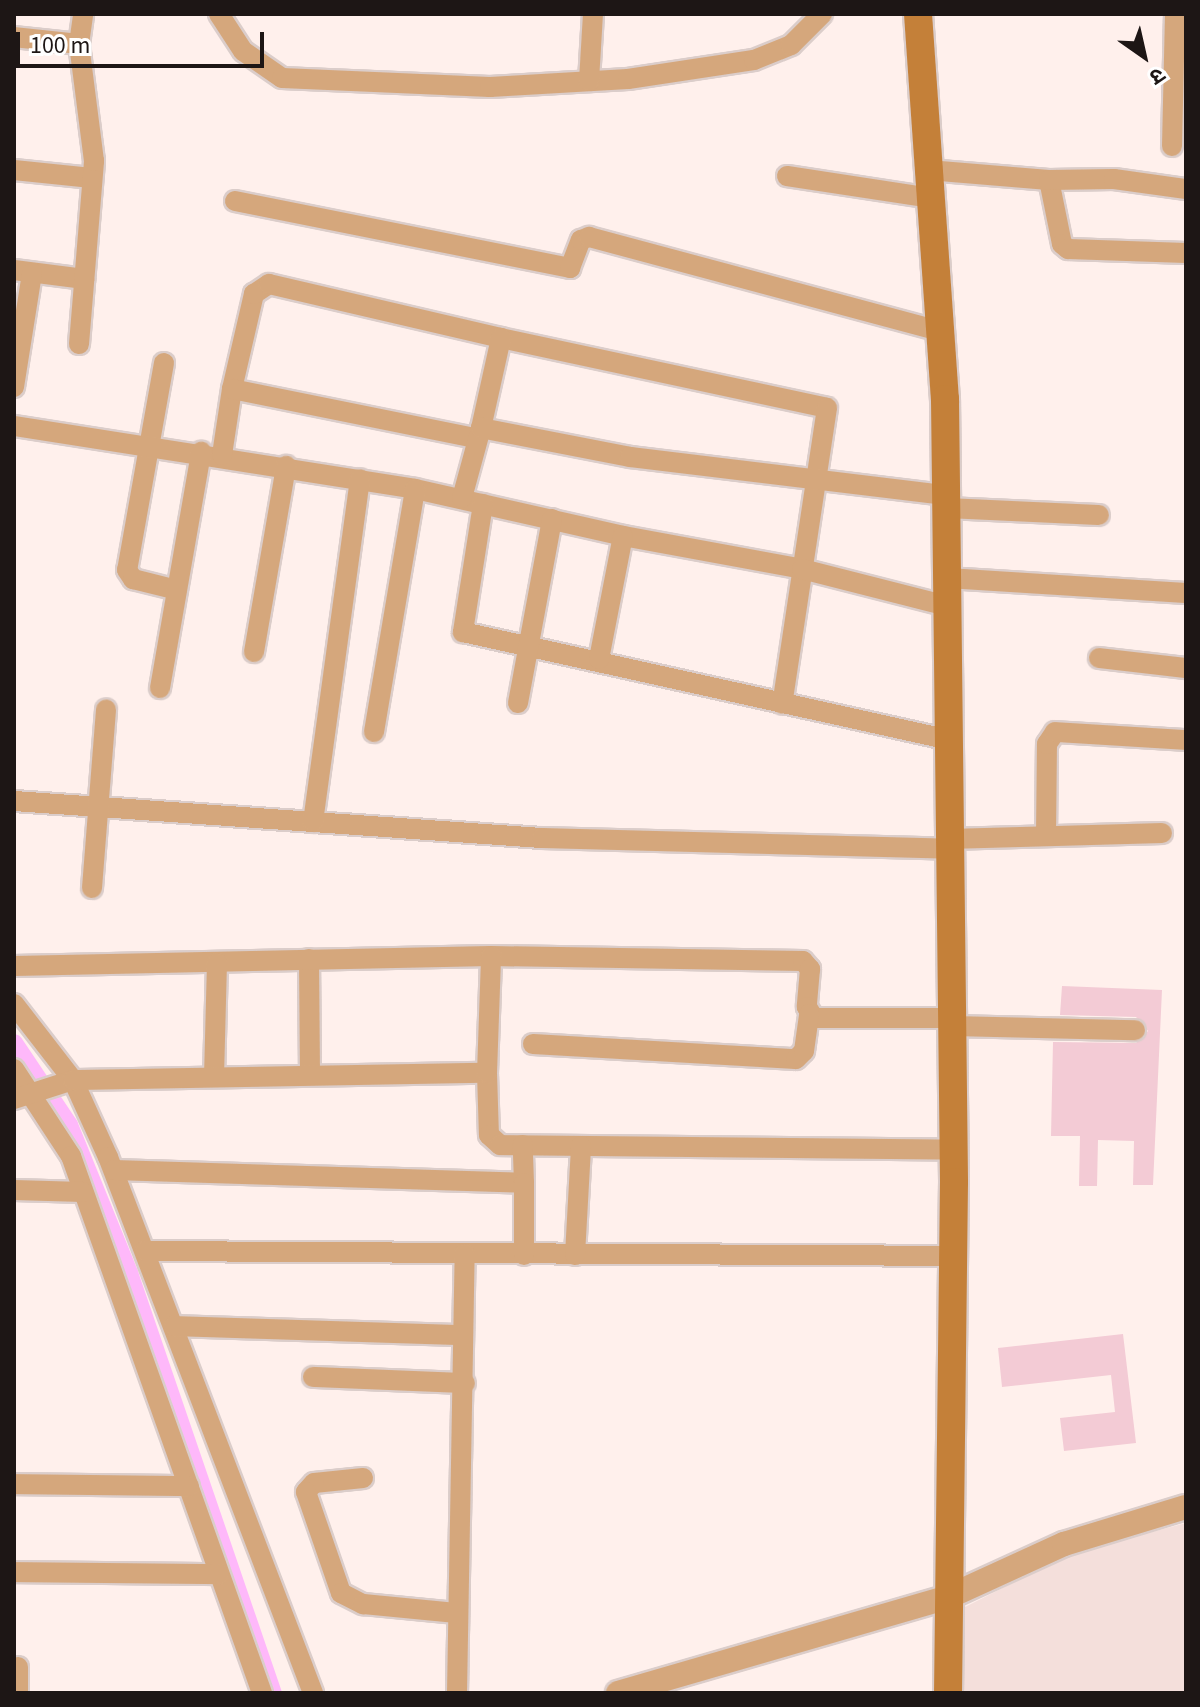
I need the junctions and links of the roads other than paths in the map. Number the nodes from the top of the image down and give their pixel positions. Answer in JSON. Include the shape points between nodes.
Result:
{"nodes":[{"id":1,"x":83,"y":14,"type":"edge"},
{"id":2,"x":219,"y":14,"type":"edge"},
{"id":3,"x":593,"y":14,"type":"edge"},
{"id":4,"x":822,"y":14,"type":"edge"},
{"id":5,"x":918,"y":14,"type":"edge"},
{"id":6,"x":1175,"y":14,"type":"edge"},
{"id":7,"x":14,"y":37,"type":"edge"},
{"id":8,"x":79,"y":44,"type":"junction"},
{"id":9,"x":589,"y":81,"type":"junction"},
{"id":10,"x":1179,"y":109,"type":"edge"},
{"id":11,"x":1172,"y":146,"type":"dead end"},
{"id":12,"x":14,"y":170,"type":"edge"},
{"id":13,"x":787,"y":176,"type":"dead end"},
{"id":14,"x":92,"y":178,"type":"junction"},
{"id":15,"x":1049,"y":180,"type":"junction"},
{"id":16,"x":929,"y":184,"type":"junction"},
{"id":17,"x":1186,"y":189,"type":"edge"},
{"id":18,"x":235,"y":201,"type":"dead end"},
{"id":19,"x":1186,"y":253,"type":"edge"},
{"id":20,"x":23,"y":271,"type":"edge"},
{"id":21,"x":84,"y":279,"type":"junction"},
{"id":22,"x":940,"y":331,"type":"junction"},
{"id":23,"x":501,"y":338,"type":"junction"},
{"id":24,"x":79,"y":344,"type":"dead end"},
{"id":25,"x":164,"y":363,"type":"dead end"},
{"id":26,"x":14,"y":387,"type":"edge"},
{"id":27,"x":232,"y":389,"type":"junction"},
{"id":28,"x":14,"y":426,"type":"edge"},
{"id":29,"x":478,"y":433,"type":"junction"},
{"id":30,"x":145,"y":444,"type":"junction"},
{"id":31,"x":201,"y":452,"type":"junction"},
{"id":32,"x":222,"y":455,"type":"junction"},
{"id":33,"x":286,"y":466,"type":"junction"},
{"id":34,"x":360,"y":479,"type":"junction"},
{"id":35,"x":813,"y":479,"type":"junction"},
{"id":36,"x":415,"y":489,"type":"junction"},
{"id":37,"x":462,"y":498,"type":"junction"},
{"id":38,"x":946,"y":501,"type":"junction"},
{"id":39,"x":483,"y":504,"type":"junction"},
{"id":40,"x":1099,"y":515,"type":"dead end"},
{"id":41,"x":552,"y":519,"type":"junction"},
{"id":42,"x":623,"y":536,"type":"junction"},
{"id":43,"x":802,"y":569,"type":"junction"},
{"id":44,"x":177,"y":590,"type":"junction"},
{"id":45,"x":947,"y":592,"type":"junction"},
{"id":46,"x":1186,"y":593,"type":"edge"},
{"id":47,"x":527,"y":645,"type":"junction"},
{"id":48,"x":254,"y":652,"type":"dead end"},
{"id":49,"x":1099,"y":658,"type":"dead end"},
{"id":50,"x":599,"y":659,"type":"junction"},
{"id":51,"x":1186,"y":668,"type":"edge"},
{"id":52,"x":160,"y":688,"type":"dead end"},
{"id":53,"x":518,"y":703,"type":"dead end"},
{"id":54,"x":782,"y":704,"type":"junction"},
{"id":55,"x":106,"y":710,"type":"dead end"},
{"id":56,"x":374,"y":732,"type":"dead end"},
{"id":57,"x":949,"y":740,"type":"junction"},
{"id":58,"x":1186,"y":740,"type":"edge"},
{"id":59,"x":14,"y":801,"type":"edge"},
{"id":60,"x":98,"y":805,"type":"junction"},
{"id":61,"x":313,"y":822,"type":"junction"},
{"id":62,"x":1162,"y":833,"type":"dead end"},
{"id":63,"x":1046,"y":836,"type":"junction"},
{"id":64,"x":950,"y":844,"type":"junction"},
{"id":65,"x":92,"y":888,"type":"dead end"},
{"id":66,"x":491,"y":956,"type":"junction"},
{"id":67,"x":309,"y":959,"type":"junction"},
{"id":68,"x":217,"y":963,"type":"junction"},
{"id":69,"x":14,"y":966,"type":"edge"},
{"id":70,"x":14,"y":1004,"type":"edge"},
{"id":71,"x":809,"y":1014,"type":"junction"},
{"id":72,"x":952,"y":1022,"type":"junction"},
{"id":73,"x":1135,"y":1030,"type":"dead end"},
{"id":74,"x":533,"y":1044,"type":"dead end"},
{"id":75,"x":14,"y":1069,"type":"edge"},
{"id":76,"x":487,"y":1073,"type":"junction"},
{"id":77,"x":310,"y":1075,"type":"junction"},
{"id":78,"x":214,"y":1077,"type":"junction"},
{"id":79,"x":73,"y":1080,"type":"junction"},
{"id":80,"x":24,"y":1096,"type":"edge"},
{"id":81,"x":523,"y":1145,"type":"junction"},
{"id":82,"x":581,"y":1146,"type":"junction"},
{"id":83,"x":954,"y":1150,"type":"junction"},
{"id":84,"x":114,"y":1170,"type":"junction"},
{"id":85,"x":524,"y":1183,"type":"junction"},
{"id":86,"x":14,"y":1190,"type":"edge"},
{"id":87,"x":83,"y":1192,"type":"junction"},
{"id":88,"x":145,"y":1251,"type":"junction"},
{"id":89,"x":465,"y":1254,"type":"junction"},
{"id":90,"x":524,"y":1255,"type":"junction"},
{"id":91,"x":575,"y":1255,"type":"junction"},
{"id":92,"x":953,"y":1256,"type":"junction"},
{"id":93,"x":174,"y":1326,"type":"junction"},
{"id":94,"x":463,"y":1335,"type":"junction"},
{"id":95,"x":313,"y":1377,"type":"dead end"},
{"id":96,"x":465,"y":1383,"type":"junction"},
{"id":97,"x":363,"y":1478,"type":"dead end"},
{"id":98,"x":14,"y":1484,"type":"edge"},
{"id":99,"x":189,"y":1486,"type":"junction"},
{"id":100,"x":1186,"y":1507,"type":"edge"},
{"id":101,"x":14,"y":1572,"type":"edge"},
{"id":102,"x":219,"y":1574,"type":"junction"},
{"id":103,"x":948,"y":1597,"type":"junction"},
{"id":104,"x":457,"y":1613,"type":"junction"},
{"id":105,"x":18,"y":1667,"type":"dead end"},
{"id":106,"x":18,"y":1693,"type":"edge"},
{"id":107,"x":262,"y":1693,"type":"edge"},
{"id":108,"x":313,"y":1693,"type":"edge"},
{"id":109,"x":457,"y":1693,"type":"edge"},
{"id":110,"x":618,"y":1693,"type":"edge"},
{"id":111,"x":948,"y":1693,"type":"edge"}],
"edges":[{"from":1,"to":8,"type":"street"},
{"from":2,"to":9,"type":"street","via":[[243,51],[282,78],[490,87]]},
{"from":3,"to":9,"type":"street"},
{"from":4,"to":9,"type":"street","via":[[791,45],[754,60]]},
{"from":5,"to":16,"type":"main road"},
{"from":6,"to":10,"type":"street"},
{"from":7,"to":8,"type":"street"},
{"from":8,"to":14,"type":"street"},
{"from":10,"to":11,"type":"street"},
{"from":12,"to":14,"type":"street"},
{"from":13,"to":16,"type":"street"},
{"from":14,"to":21,"type":"street"},
{"from":15,"to":16,"type":"street"},
{"from":15,"to":17,"type":"street","via":[[1114,179]]},
{"from":15,"to":19,"type":"street","via":[[1065,247]]},
{"from":16,"to":22,"type":"main road"},
{"from":18,"to":22,"type":"street","via":[[570,268],[581,240],[589,237]]},
{"from":20,"to":21,"type":"street"},
{"from":20,"to":26,"type":"street"},
{"from":21,"to":24,"type":"street"},
{"from":22,"to":38,"type":"main road"},
{"from":23,"to":27,"type":"street","via":[[262,284],[254,294]]},
{"from":23,"to":29,"type":"street"},
{"from":23,"to":35,"type":"street","via":[[826,407]]},
{"from":25,"to":30,"type":"street"},
{"from":27,"to":29,"type":"street"},
{"from":27,"to":32,"type":"street"},
{"from":28,"to":30,"type":"street"},
{"from":29,"to":35,"type":"street"},
{"from":29,"to":37,"type":"street"},
{"from":30,"to":31,"type":"street"},
{"from":30,"to":44,"type":"street","via":[[128,573]]},
{"from":31,"to":32,"type":"street"},
{"from":31,"to":44,"type":"street"},
{"from":32,"to":33,"type":"street"},
{"from":33,"to":34,"type":"street"},
{"from":33,"to":48,"type":"street"},
{"from":34,"to":36,"type":"street"},
{"from":34,"to":61,"type":"street"},
{"from":35,"to":38,"type":"street"},
{"from":35,"to":43,"type":"street"},
{"from":36,"to":37,"type":"street"},
{"from":36,"to":56,"type":"street"},
{"from":37,"to":39,"type":"street"},
{"from":38,"to":40,"type":"street"},
{"from":38,"to":45,"type":"main road"},
{"from":39,"to":41,"type":"street"},
{"from":39,"to":47,"type":"street","via":[[461,629]]},
{"from":41,"to":42,"type":"street"},
{"from":41,"to":47,"type":"street"},
{"from":42,"to":43,"type":"street"},
{"from":42,"to":50,"type":"street"},
{"from":43,"to":45,"type":"street"},
{"from":43,"to":54,"type":"street"},
{"from":44,"to":52,"type":"street"},
{"from":45,"to":46,"type":"street"},
{"from":45,"to":57,"type":"main road"},
{"from":47,"to":50,"type":"street"},
{"from":47,"to":53,"type":"street"},
{"from":49,"to":51,"type":"street"},
{"from":50,"to":54,"type":"street"},
{"from":54,"to":57,"type":"street"},
{"from":55,"to":60,"type":"street"},
{"from":57,"to":64,"type":"main road"},
{"from":58,"to":63,"type":"street","via":[[1055,732],[1047,744]]},
{"from":59,"to":60,"type":"street"},
{"from":60,"to":61,"type":"street"},
{"from":60,"to":65,"type":"street"},
{"from":61,"to":64,"type":"street","via":[[542,838]]},
{"from":62,"to":63,"type":"street"},
{"from":63,"to":64,"type":"street"},
{"from":64,"to":72,"type":"main road"},
{"from":66,"to":67,"type":"street"},
{"from":66,"to":71,"type":"street","via":[[803,961],[811,973]]},
{"from":66,"to":76,"type":"street"},
{"from":67,"to":68,"type":"street"},
{"from":67,"to":77,"type":"street"},
{"from":68,"to":69,"type":"street"},
{"from":68,"to":78,"type":"street"},
{"from":70,"to":79,"type":"street"},
{"from":71,"to":72,"type":"street","via":[[829,1020]]},
{"from":71,"to":74,"type":"street","via":[[804,1051],[796,1059]]},
{"from":72,"to":73,"type":"street"},
{"from":72,"to":83,"type":"main road"},
{"from":75,"to":80,"type":"street"},
{"from":76,"to":77,"type":"street"},
{"from":76,"to":81,"type":"street","via":[[492,1140]]},
{"from":77,"to":78,"type":"street"},
{"from":78,"to":79,"type":"street"},
{"from":79,"to":80,"type":"street"},
{"from":79,"to":84,"type":"street"},
{"from":80,"to":87,"type":"street","via":[[71,1156]]},
{"from":81,"to":82,"type":"street"},
{"from":81,"to":85,"type":"street"},
{"from":82,"to":83,"type":"street"},
{"from":82,"to":91,"type":"street"},
{"from":83,"to":92,"type":"main road"},
{"from":84,"to":85,"type":"street"},
{"from":84,"to":88,"type":"street"},
{"from":85,"to":90,"type":"street"},
{"from":86,"to":87,"type":"street"},
{"from":87,"to":99,"type":"street"},
{"from":88,"to":89,"type":"street"},
{"from":88,"to":93,"type":"street"},
{"from":89,"to":90,"type":"street"},
{"from":89,"to":94,"type":"street"},
{"from":90,"to":91,"type":"street"},
{"from":91,"to":92,"type":"street"},
{"from":92,"to":103,"type":"main road"},
{"from":93,"to":94,"type":"street"},
{"from":93,"to":108,"type":"street"},
{"from":94,"to":96,"type":"street"},
{"from":95,"to":96,"type":"street"},
{"from":96,"to":104,"type":"street"},
{"from":97,"to":104,"type":"street","via":[[314,1483],[306,1492],[341,1593],[363,1604]]},
{"from":98,"to":99,"type":"street"},
{"from":99,"to":102,"type":"street"},
{"from":100,"to":103,"type":"street","via":[[1064,1544]]},
{"from":101,"to":102,"type":"street"},
{"from":102,"to":107,"type":"street"},
{"from":103,"to":110,"type":"street"},
{"from":103,"to":111,"type":"main road"},
{"from":104,"to":109,"type":"street"},
{"from":105,"to":106,"type":"street"}]}
